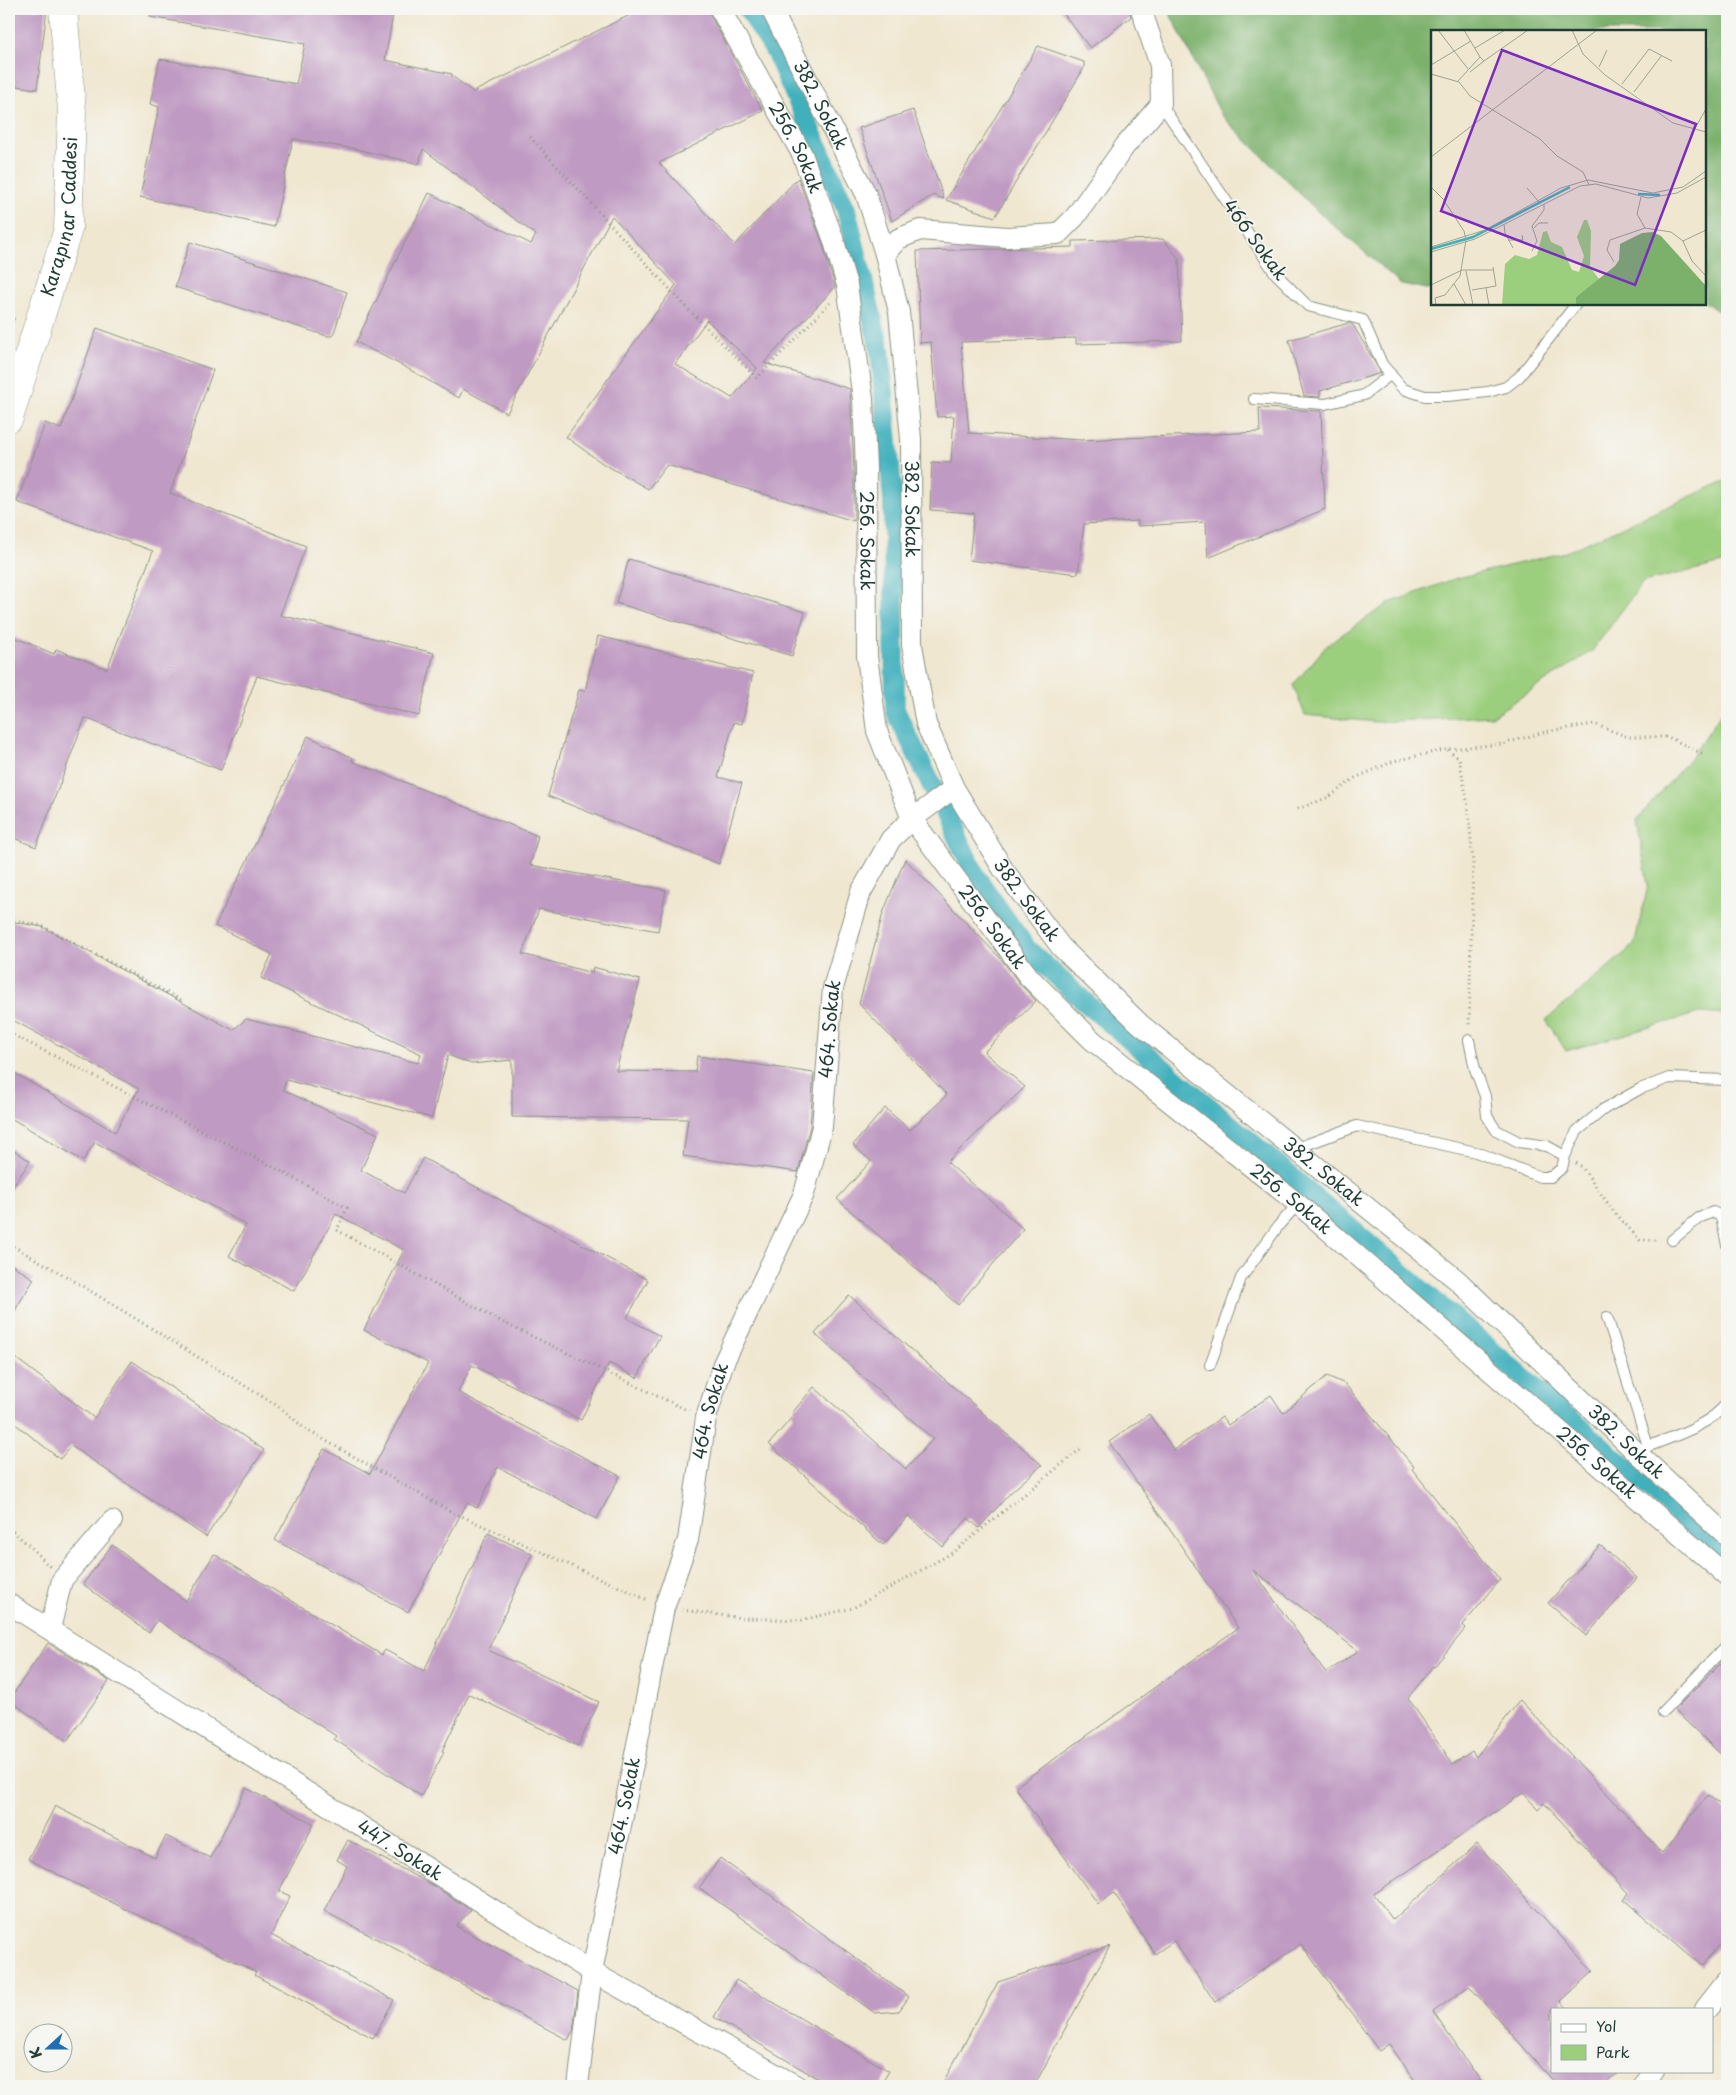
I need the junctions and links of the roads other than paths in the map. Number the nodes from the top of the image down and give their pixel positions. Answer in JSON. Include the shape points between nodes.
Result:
{"nodes":[{"id":1,"x":63,"y":9,"type":"edge"},
{"id":2,"x":720,"y":9,"type":"edge"},
{"id":3,"x":771,"y":9,"type":"edge"},
{"id":4,"x":1141,"y":9,"type":"edge"},
{"id":5,"x":1161,"y":104,"type":"junction"},
{"id":6,"x":885,"y":254,"type":"junction"},
{"id":7,"x":1575,"y":305,"type":"edge"},
{"id":8,"x":1391,"y":374,"type":"junction"},
{"id":9,"x":1254,"y":399,"type":"dead end"},
{"id":10,"x":9,"y":418,"type":"edge"},
{"id":11,"x":953,"y":789,"type":"junction"},
{"id":12,"x":918,"y":814,"type":"junction"},
{"id":13,"x":1469,"y":1040,"type":"road end"},
{"id":14,"x":1727,"y":1080,"type":"edge"},
{"id":15,"x":1294,"y":1148,"type":"junction"},
{"id":16,"x":1565,"y":1156,"type":"junction"},
{"id":17,"x":1298,"y":1204,"type":"junction"},
{"id":18,"x":1672,"y":1240,"type":"road end"},
{"id":19,"x":1727,"y":1246,"type":"edge"},
{"id":20,"x":1607,"y":1316,"type":"dead end"},
{"id":21,"x":1210,"y":1365,"type":"dead end"},
{"id":22,"x":1727,"y":1403,"type":"edge"},
{"id":23,"x":1642,"y":1449,"type":"junction"},
{"id":24,"x":112,"y":1521,"type":"dead end"},
{"id":25,"x":1727,"y":1536,"type":"edge"},
{"id":26,"x":1727,"y":1576,"type":"edge"},
{"id":27,"x":9,"y":1604,"type":"edge"},
{"id":28,"x":50,"y":1629,"type":"junction"},
{"id":29,"x":1727,"y":1645,"type":"edge"},
{"id":30,"x":1663,"y":1712,"type":"dead end"},
{"id":31,"x":592,"y":1972,"type":"junction"},
{"id":32,"x":1727,"y":1981,"type":"edge"},
{"id":33,"x":1706,"y":2008,"type":"edge"},
{"id":34,"x":1653,"y":2072,"type":"edge"},
{"id":35,"x":578,"y":2086,"type":"edge"},
{"id":36,"x":797,"y":2086,"type":"edge"},
{"id":37,"x":1642,"y":2086,"type":"edge"}],
"edges":[{"from":1,"to":10,"type":"street","name":"Karapınar Caddesi","via":[[72,112],[68,229]]},
{"from":2,"to":12,"type":"street","name":"256. Sokak","via":[[802,154],[847,285],[864,399],[867,656],[877,731]]},
{"from":3,"to":6,"type":"street","name":"382. Sokak","via":[[866,194]]},
{"from":4,"to":5,"type":"street","via":[[1160,65]]},
{"from":5,"to":6,"type":"street","via":[[1125,146],[1076,218],[1058,234],[1007,237],[920,230],[898,239]]},
{"from":5,"to":8,"type":"lane","name":"466 Sokak","via":[[1275,273],[1308,306],[1363,320],[1382,364]]},
{"from":6,"to":11,"type":"street","name":"382. Sokak","via":[[899,312],[911,439],[912,645],[926,724]]},
{"from":7,"to":8,"type":"lane","name":"466 Sokak","via":[[1519,377],[1506,387],[1488,392],[1425,396],[1403,389]]},
{"from":8,"to":9,"type":"lane","via":[[1364,395],[1325,404]]},
{"from":11,"to":12,"type":"street","name":"464. Sokak"},
{"from":11,"to":15,"type":"street","name":"382. Sokak","via":[[1003,869],[1061,948],[1140,1024]]},
{"from":12,"to":17,"type":"street","name":"256. Sokak","via":[[1029,976],[1092,1040]]},
{"from":12,"to":31,"type":"street","name":"464. Sokak","via":[[891,839],[861,892],[833,988],[822,1127],[804,1194],[722,1364],[706,1418],[688,1540],[664,1608]]},
{"from":13,"to":16,"type":"lane","via":[[1485,1096],[1487,1116],[1496,1130],[1519,1142],[1547,1146]]},
{"from":14,"to":16,"type":"lane","via":[[1669,1078],[1640,1089],[1604,1109],[1577,1131]]},
{"from":15,"to":16,"type":"lane","via":[[1357,1126],[1476,1152],[1540,1177],[1551,1177],[1562,1168]]},
{"from":15,"to":23,"type":"street","name":"382. Sokak","via":[[1457,1280]]},
{"from":17,"to":21,"type":"lane","via":[[1241,1278]]},
{"from":17,"to":26,"type":"street","name":"256. Sokak"},
{"from":18,"to":19,"type":"lane","via":[[1699,1218],[1713,1212],[1721,1216]]},
{"from":20,"to":23,"type":"lane"},
{"from":22,"to":23,"type":"lane","via":[[1720,1412],[1690,1429]]},
{"from":23,"to":25,"type":"street","name":"382. Sokak"},
{"from":24,"to":28,"type":"street","via":[[62,1580]]},
{"from":27,"to":28,"type":"street","name":"447. Sokak"},
{"from":28,"to":31,"type":"street","name":"447. Sokak"},
{"from":29,"to":30,"type":"lane"},
{"from":31,"to":35,"type":"street","name":"464. Sokak"},
{"from":31,"to":36,"type":"street","name":"447. Sokak"},
{"from":32,"to":33,"type":"street"},
{"from":34,"to":37,"type":"street"}]}
